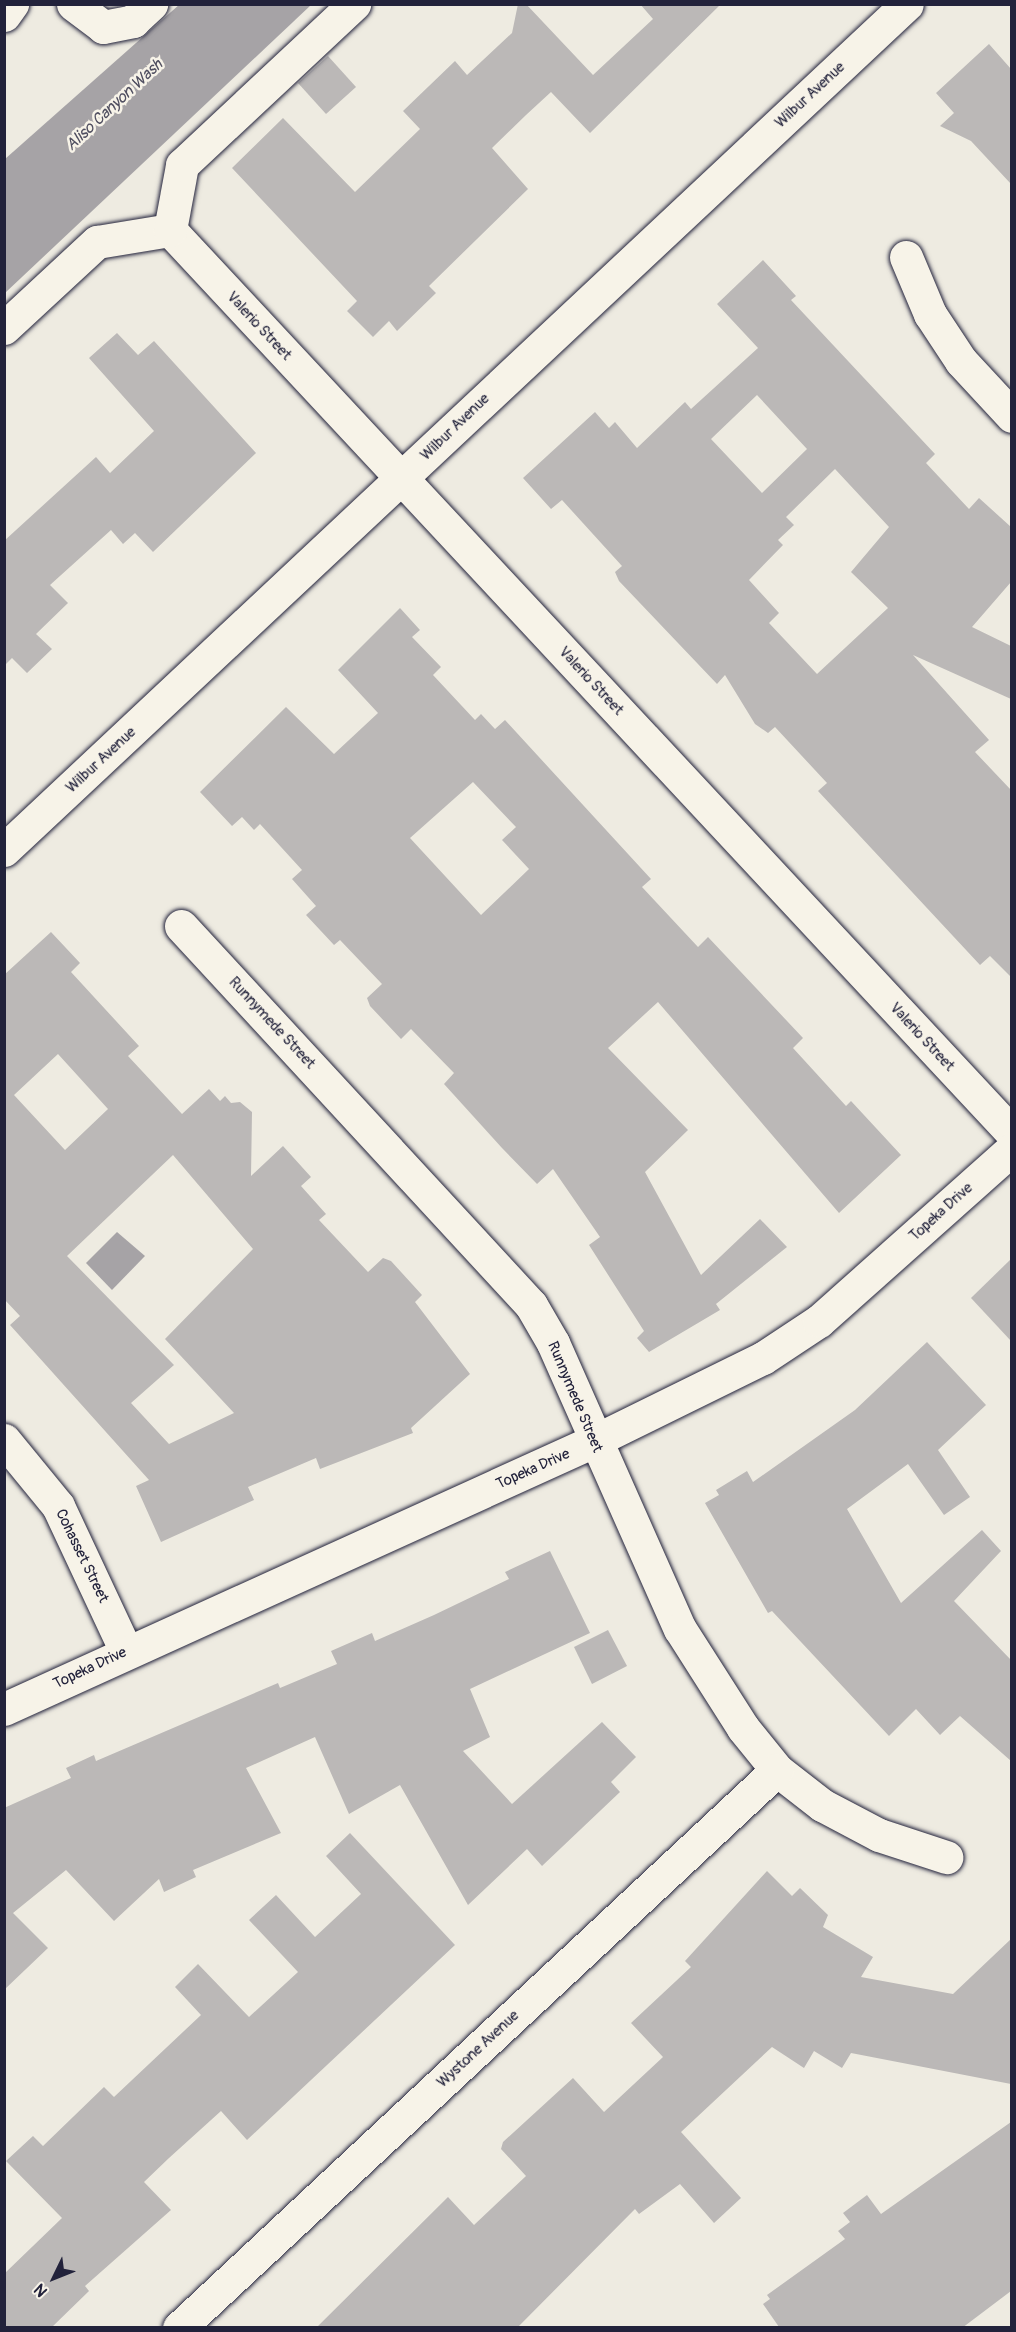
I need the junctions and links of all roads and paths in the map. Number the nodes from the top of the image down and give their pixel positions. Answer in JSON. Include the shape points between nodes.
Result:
{"nodes":[{"id":1,"x":12,"y":4,"type":"edge"},
{"id":2,"x":73,"y":4,"type":"edge"},
{"id":3,"x":151,"y":4,"type":"edge"},
{"id":4,"x":354,"y":4,"type":"edge"},
{"id":5,"x":907,"y":4,"type":"edge"},
{"id":6,"x":4,"y":15,"type":"edge"},
{"id":7,"x":170,"y":230,"type":"junction"},
{"id":8,"x":906,"y":257,"type":"dead end"},
{"id":9,"x":4,"y":328,"type":"edge"},
{"id":10,"x":1011,"y":416,"type":"edge"},
{"id":11,"x":401,"y":479,"type":"junction"},
{"id":12,"x":4,"y":850,"type":"edge"},
{"id":13,"x":181,"y":926,"type":"dead end"},
{"id":14,"x":1011,"y":1133,"type":"edge"},
{"id":15,"x":1011,"y":1149,"type":"edge"},
{"id":16,"x":4,"y":1440,"type":"edge"},
{"id":17,"x":594,"y":1441,"type":"junction"},
{"id":18,"x":126,"y":1651,"type":"junction"},
{"id":19,"x":4,"y":1709,"type":"edge"},
{"id":20,"x":777,"y":1770,"type":"junction"},
{"id":21,"x":946,"y":1857,"type":"dead end"},
{"id":22,"x":179,"y":2328,"type":"edge"}],
"edges":[{"from":1,"to":6,"type":"street"},
{"from":2,"to":3,"type":"street","via":[[103,27],[133,21]]},
{"from":4,"to":7,"type":"street","via":[[182,165]]},
{"from":5,"to":11,"type":"street","name":"Wilbur Avenue"},
{"from":7,"to":9,"type":"street","via":[[97,242]]},
{"from":7,"to":11,"type":"street","name":"Valerio Street"},
{"from":8,"to":10,"type":"street","via":[[930,314],[961,361]]},
{"from":11,"to":12,"type":"street","name":"Wilbur Avenue"},
{"from":11,"to":14,"type":"street","name":"Valerio Street"},
{"from":13,"to":17,"type":"street","name":"Runnymede Street","via":[[505,1272],[553,1343]]},
{"from":15,"to":17,"type":"street","name":"Topeka Drive","via":[[790,1342]]},
{"from":16,"to":18,"type":"street","name":"Cohasset Street","via":[[58,1506]]},
{"from":17,"to":18,"type":"street","name":"Topeka Drive"},
{"from":17,"to":20,"type":"street","name":"Runnymede Street","via":[[680,1629],[743,1728]]},
{"from":18,"to":19,"type":"street","name":"Topeka Drive"},
{"from":20,"to":21,"type":"street","name":"Runnymede Street","via":[[822,1805],[879,1835]]},
{"from":20,"to":22,"type":"street","name":"Wystone Avenue"}]}
